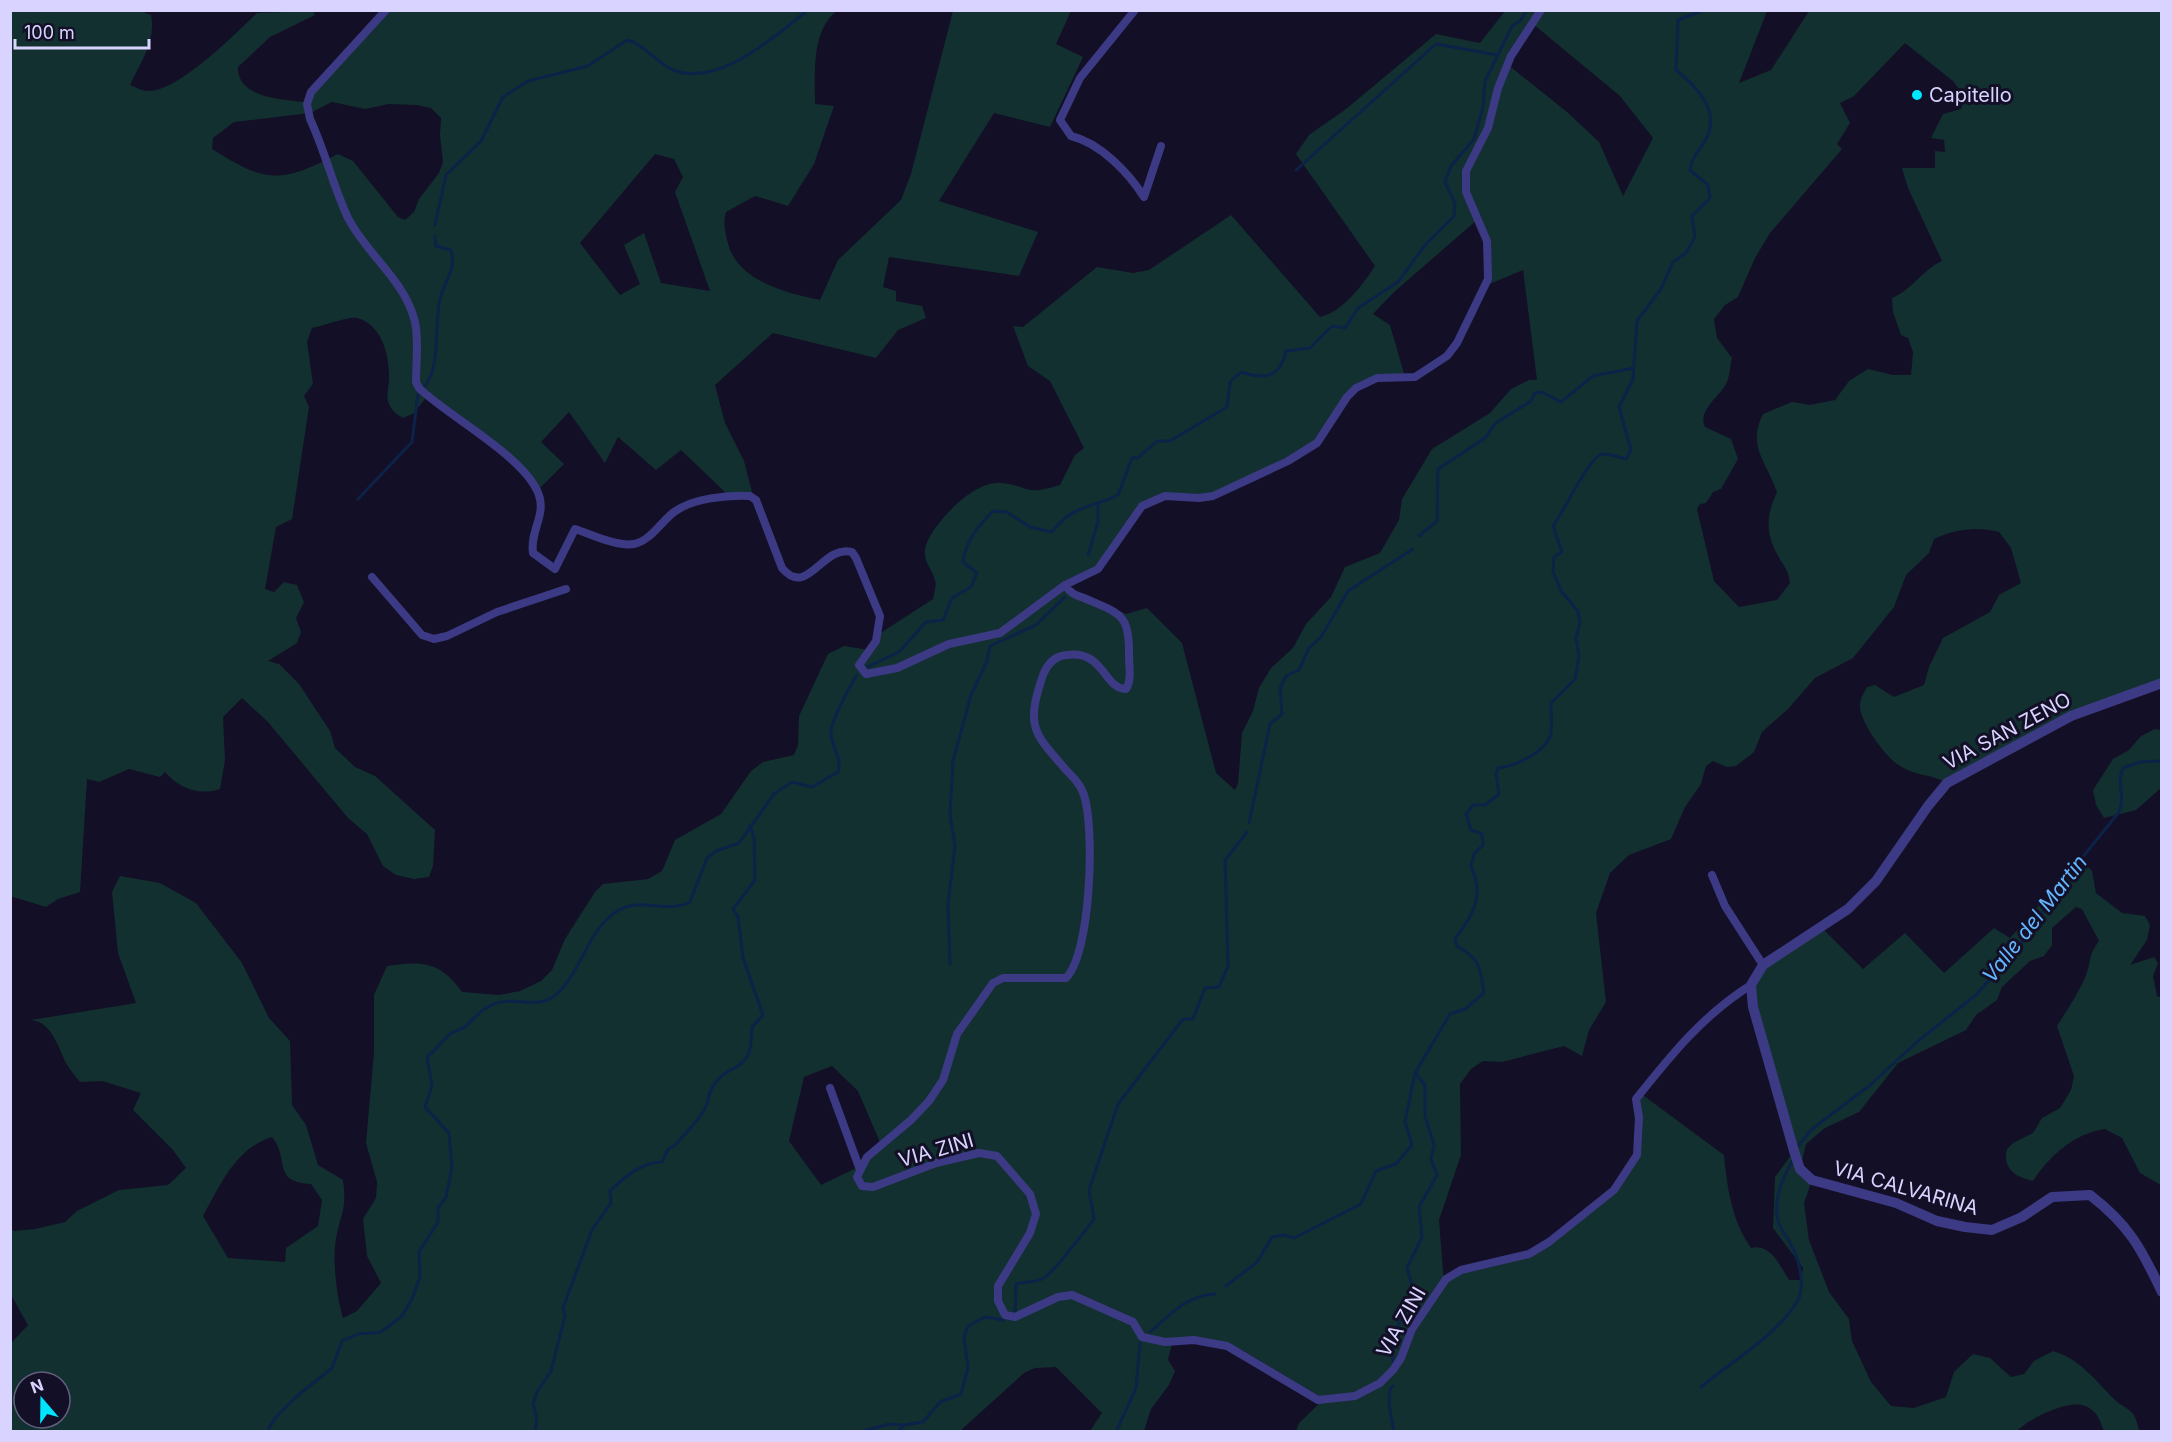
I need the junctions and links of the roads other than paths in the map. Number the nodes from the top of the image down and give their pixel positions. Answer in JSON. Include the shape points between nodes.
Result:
{"nodes":[{"id":1,"x":386,"y":10,"type":"edge"},
{"id":2,"x":1135,"y":10,"type":"edge"},
{"id":3,"x":1541,"y":10,"type":"edge"},
{"id":4,"x":1161,"y":146,"type":"dead end"},
{"id":5,"x":372,"y":577,"type":"dead end"},
{"id":6,"x":1065,"y":585,"type":"junction"},
{"id":7,"x":566,"y":589,"type":"dead end"},
{"id":8,"x":2162,"y":683,"type":"edge"},
{"id":9,"x":1712,"y":875,"type":"dead end"},
{"id":10,"x":1763,"y":965,"type":"junction"},
{"id":11,"x":1751,"y":985,"type":"junction"},
{"id":12,"x":830,"y":1088,"type":"dead end"},
{"id":13,"x":860,"y":1167,"type":"junction"},
{"id":14,"x":2162,"y":1292,"type":"edge"}],
"edges":[{"from":1,"to":6,"type":"street","via":[[311,92],[306,104],[310,119],[348,218],[401,288],[411,309],[416,324],[418,388],[497,448],[538,492],[540,512],[531,540],[533,553],[555,569],[575,529],[634,544],[688,505],[750,496],[756,500],[788,576],[803,577],[836,552],[852,552],[880,616],[876,641],[859,665],[866,674],[897,668],[949,644],[1000,633]]},
{"from":2,"to":4,"type":"street","via":[[1080,78],[1060,120],[1071,136],[1088,140],[1135,182],[1144,197]]},
{"from":3,"to":6,"type":"street","via":[[1511,56],[1488,128],[1466,171],[1466,192],[1487,241],[1488,279],[1447,356],[1415,377],[1377,378],[1356,388],[1317,443],[1288,461],[1213,495],[1165,496],[1142,506],[1098,569]]},
{"from":5,"to":7,"type":"street","via":[[422,635],[434,639]]},
{"from":6,"to":13,"type":"street","name":"VIA ZINI","via":[[1070,592],[1123,617],[1130,635],[1126,689],[1114,685],[1092,658],[1064,655],[1047,665],[1033,707],[1035,730],[1085,799],[1088,895],[1073,971],[1066,978],[1003,978],[993,983],[957,1034],[948,1067],[928,1101]]},
{"from":8,"to":10,"type":"street","name":"VIA SAN ZENO","via":[[2071,716],[1947,783],[1876,881],[1855,902]]},
{"from":9,"to":10,"type":"street","via":[[1725,906]]},
{"from":10,"to":11,"type":"street"},
{"from":11,"to":13,"type":"street","name":"VIA ZINI","via":[[1724,1002],[1690,1032],[1636,1099],[1637,1155],[1614,1190],[1550,1242],[1529,1254],[1461,1270],[1446,1279],[1412,1329],[1393,1370],[1380,1383],[1355,1396],[1318,1400],[1227,1346],[1142,1337],[1133,1322],[1072,1295],[1058,1297],[1015,1317],[1005,1315],[998,1301],[998,1286],[1030,1233],[1036,1214],[1030,1194],[997,1156],[987,1152],[936,1163],[873,1187],[862,1186],[857,1177]]},
{"from":11,"to":14,"type":"street","name":"VIA CALVARINA","via":[[1753,1007],[1794,1151],[1800,1169],[1812,1180],[1896,1203],[1937,1221],[1992,1230],[2022,1217],[2052,1197],[2090,1195],[2117,1216],[2144,1254]]},
{"from":12,"to":13,"type":"street"}]}
